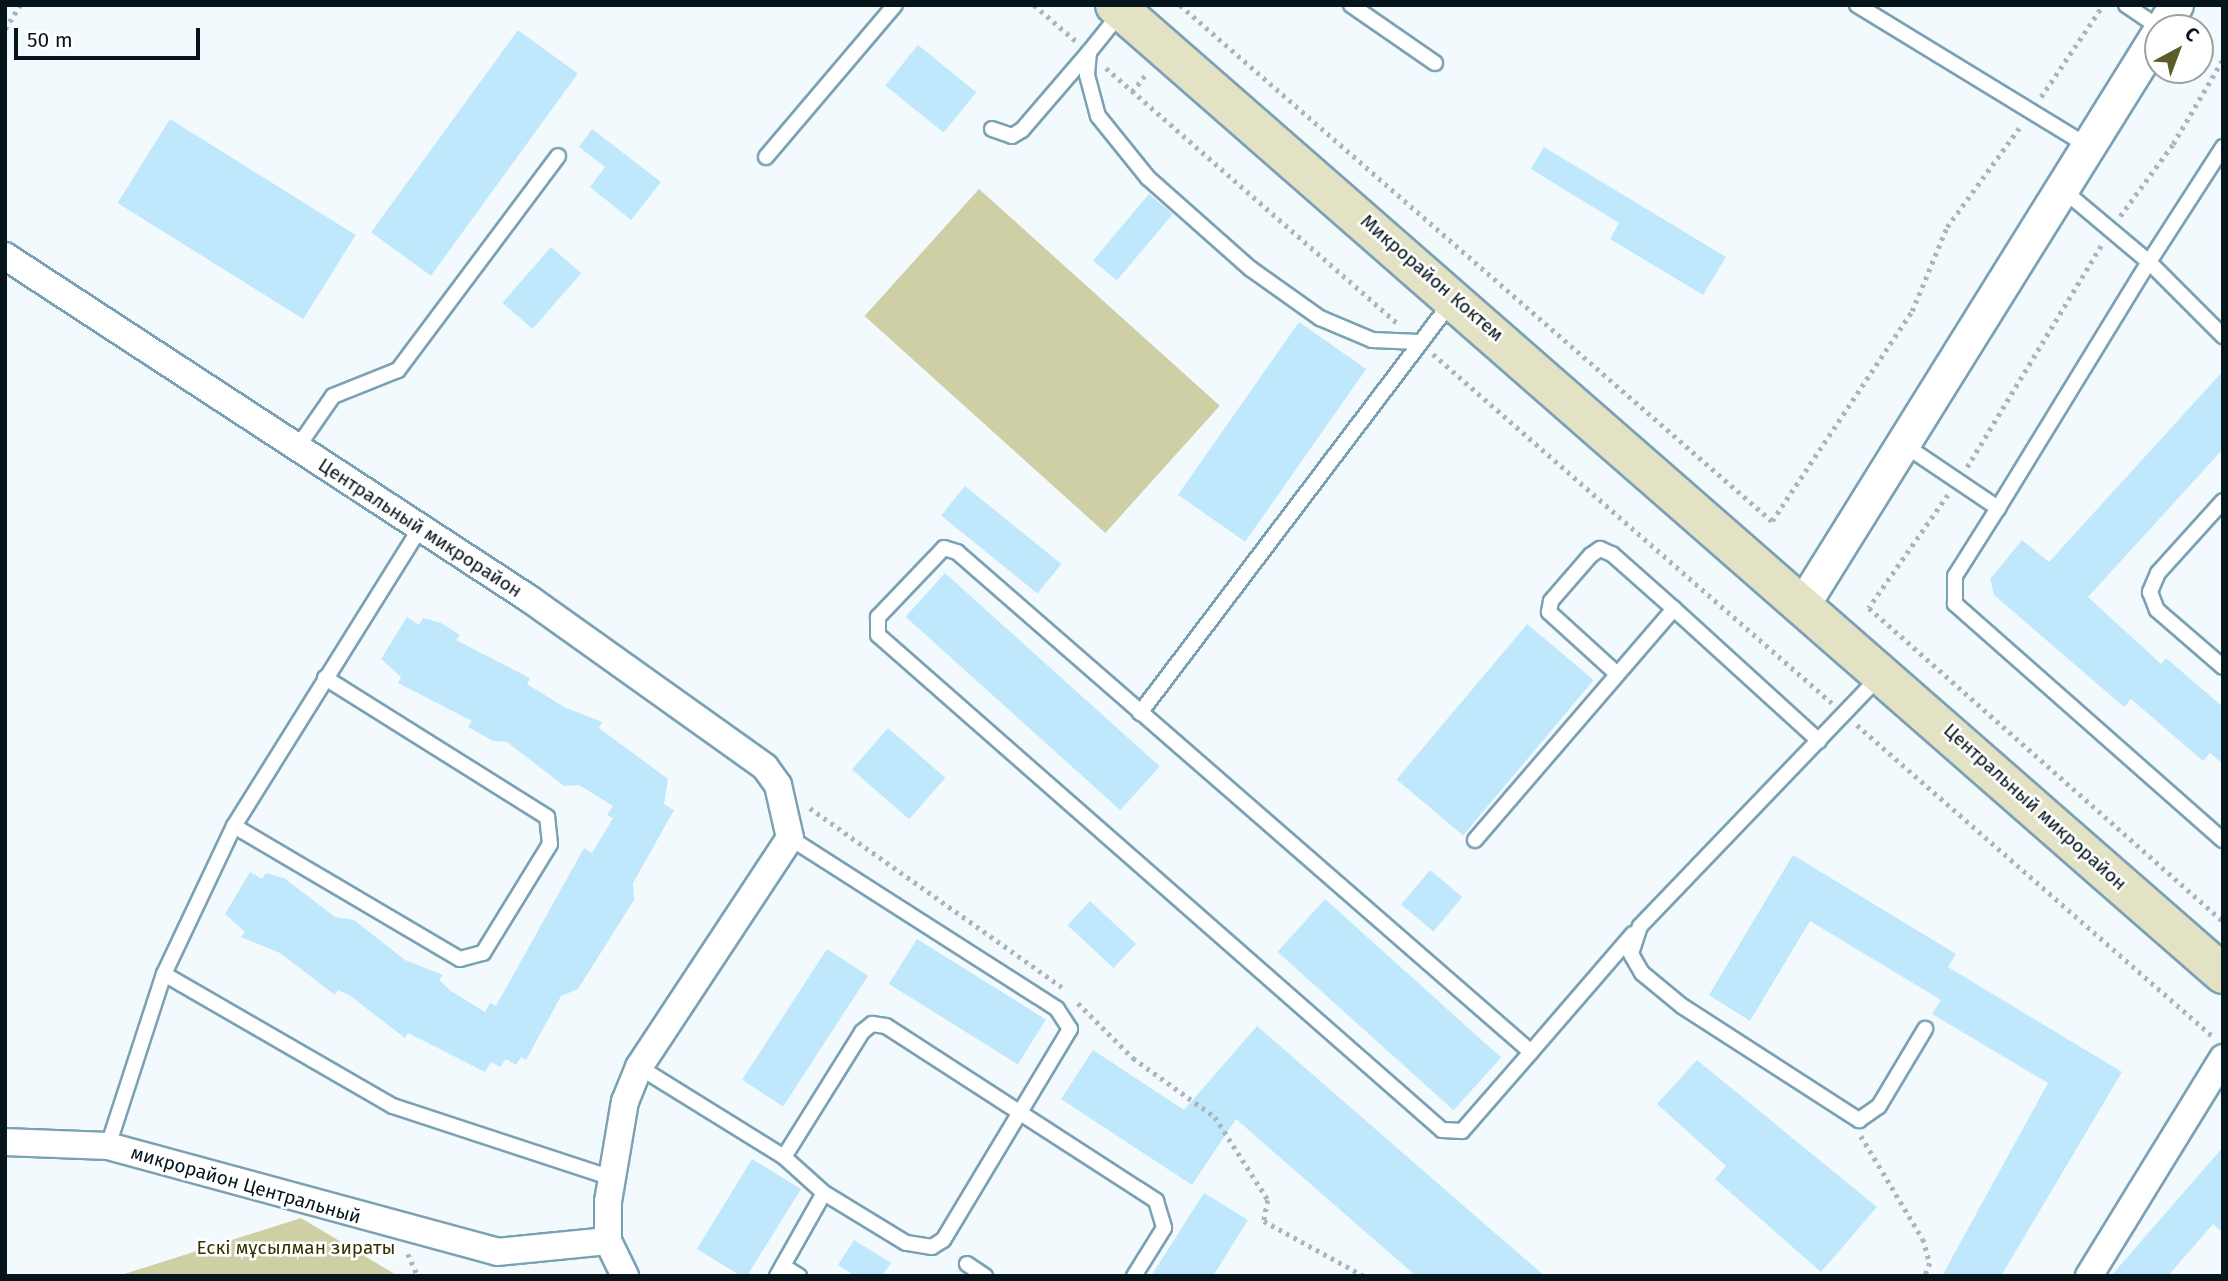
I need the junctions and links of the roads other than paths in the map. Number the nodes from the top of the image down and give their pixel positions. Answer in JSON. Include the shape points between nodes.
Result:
{"nodes":[{"id":1,"x":895,"y":5,"type":"edge"},
{"id":2,"x":1352,"y":5,"type":"edge"},
{"id":3,"x":1857,"y":5,"type":"edge"},
{"id":4,"x":2126,"y":5,"type":"edge"},
{"id":5,"x":1121,"y":7,"type":"edge"},
{"id":6,"x":2144,"y":17,"type":"edge"},
{"id":7,"x":1089,"y":52,"type":"junction"},
{"id":8,"x":2144,"y":56,"type":"edge"},
{"id":9,"x":1435,"y":63,"type":"dead end"},
{"id":10,"x":992,"y":129,"type":"dead end"},
{"id":11,"x":2088,"y":146,"type":"junction"},
{"id":12,"x":2223,"y":147,"type":"edge"},
{"id":13,"x":558,"y":156,"type":"dead end"},
{"id":14,"x":766,"y":157,"type":"dead end"},
{"id":15,"x":2061,"y":188,"type":"junction"},
{"id":16,"x":5,"y":256,"type":"edge"},
{"id":17,"x":2149,"y":262,"type":"junction"},
{"id":18,"x":1455,"y":297,"type":"junction"},
{"id":19,"x":2223,"y":336,"type":"edge"},
{"id":20,"x":1419,"y":342,"type":"junction"},
{"id":21,"x":1903,"y":444,"type":"junction"},
{"id":22,"x":298,"y":448,"type":"junction"},
{"id":23,"x":2223,"y":501,"type":"edge"},
{"id":24,"x":1998,"y":508,"type":"junction"},
{"id":25,"x":420,"y":528,"type":"junction"},
{"id":26,"x":1803,"y":604,"type":"junction"},
{"id":27,"x":1674,"y":609,"type":"junction"},
{"id":28,"x":2223,"y":667,"type":"edge"},
{"id":29,"x":1616,"y":673,"type":"junction"},
{"id":30,"x":1884,"y":673,"type":"junction"},
{"id":31,"x":325,"y":678,"type":"junction"},
{"id":32,"x":1140,"y":713,"type":"junction"},
{"id":33,"x":1819,"y":741,"type":"junction"},
{"id":34,"x":234,"y":825,"type":"junction"},
{"id":35,"x":790,"y":838,"type":"junction"},
{"id":36,"x":1475,"y":840,"type":"dead end"},
{"id":37,"x":2223,"y":841,"type":"edge"},
{"id":38,"x":1640,"y":926,"type":"junction"},
{"id":39,"x":164,"y":974,"type":"junction"},
{"id":40,"x":2223,"y":974,"type":"edge"},
{"id":41,"x":1925,"y":1029,"type":"dead end"},
{"id":42,"x":1531,"y":1052,"type":"junction"},
{"id":43,"x":2223,"y":1058,"type":"edge"},
{"id":44,"x":639,"y":1067,"type":"junction"},
{"id":45,"x":1024,"y":1114,"type":"junction"},
{"id":46,"x":5,"y":1142,"type":"edge"},
{"id":47,"x":108,"y":1146,"type":"junction"},
{"id":48,"x":784,"y":1157,"type":"junction"},
{"id":49,"x":609,"y":1177,"type":"junction"},
{"id":50,"x":824,"y":1193,"type":"junction"},
{"id":51,"x":608,"y":1241,"type":"junction"},
{"id":52,"x":967,"y":1264,"type":"dead end"},
{"id":53,"x":780,"y":1271,"type":"edge"},
{"id":54,"x":625,"y":1276,"type":"edge"},
{"id":55,"x":799,"y":1276,"type":"edge"},
{"id":56,"x":985,"y":1276,"type":"edge"},
{"id":57,"x":1134,"y":1276,"type":"edge"},
{"id":58,"x":2089,"y":1276,"type":"edge"}],
"edges":[{"from":1,"to":14,"type":"lane"},
{"from":2,"to":9,"type":"lane"},
{"from":3,"to":11,"type":"lane"},
{"from":4,"to":6,"type":"lane"},
{"from":5,"to":7,"type":"lane"},
{"from":5,"to":18,"type":"main road","name":"Микрорайон Коктем"},
{"from":7,"to":10,"type":"lane","via":[[1022,130],[1012,136]]},
{"from":7,"to":20,"type":"lane","via":[[1087,75],[1098,116],[1148,178],[1200,226],[1329,323],[1372,340]]},
{"from":8,"to":11,"type":"street"},
{"from":11,"to":15,"type":"street"},
{"from":12,"to":17,"type":"lane"},
{"from":13,"to":22,"type":"lane","via":[[398,370],[333,396]]},
{"from":15,"to":17,"type":"lane","via":[[2113,226]]},
{"from":15,"to":21,"type":"street"},
{"from":16,"to":22,"type":"street","name":"Центральный микрорайон"},
{"from":17,"to":19,"type":"lane"},
{"from":17,"to":24,"type":"lane"},
{"from":18,"to":20,"type":"lane"},
{"from":18,"to":26,"type":"main road","name":"Микрорайон Коктем"},
{"from":20,"to":32,"type":"lane"},
{"from":21,"to":24,"type":"lane"},
{"from":21,"to":26,"type":"street"},
{"from":22,"to":25,"type":"street","name":"Центральный микрорайон"},
{"from":23,"to":28,"type":"lane","via":[[2158,573],[2150,592],[2157,610]]},
{"from":24,"to":37,"type":"lane","via":[[1955,576],[1955,604]]},
{"from":25,"to":31,"type":"lane"},
{"from":25,"to":35,"type":"street","name":"Центральный микрорайон","via":[[765,767],[787,808]]},
{"from":26,"to":30,"type":"main road","name":"Центральный микрорайон"},
{"from":27,"to":29,"type":"lane"},
{"from":27,"to":29,"type":"lane","via":[[1612,554],[1600,549],[1591,555],[1548,608]]},
{"from":27,"to":33,"type":"lane"},
{"from":29,"to":36,"type":"lane"},
{"from":30,"to":33,"type":"lane"},
{"from":30,"to":40,"type":"main road","name":"Центральный микрорайон"},
{"from":31,"to":34,"type":"lane"},
{"from":31,"to":34,"type":"lane","via":[[547,817],[550,844],[484,953],[460,960]]},
{"from":32,"to":42,"type":"lane"},
{"from":32,"to":42,"type":"lane","via":[[950,548],[933,554],[875,621],[878,635],[1442,1130],[1462,1131]]},
{"from":33,"to":38,"type":"lane"},
{"from":34,"to":39,"type":"lane"},
{"from":35,"to":44,"type":"street"},
{"from":35,"to":45,"type":"lane","via":[[1063,1014],[1069,1037]]},
{"from":38,"to":41,"type":"lane","via":[[1631,954],[1648,979],[1850,1117],[1867,1118],[1880,1107]]},
{"from":38,"to":42,"type":"lane"},
{"from":39,"to":47,"type":"lane"},
{"from":39,"to":49,"type":"lane","via":[[393,1106]]},
{"from":43,"to":58,"type":"street"},
{"from":44,"to":48,"type":"lane"},
{"from":44,"to":49,"type":"street"},
{"from":45,"to":48,"type":"lane","via":[[886,1026],[872,1024]]},
{"from":45,"to":50,"type":"lane","via":[[953,1228],[932,1247],[905,1243]]},
{"from":45,"to":57,"type":"lane","via":[[1161,1207],[1164,1228]]},
{"from":46,"to":47,"type":"street","name":"микрорайон Центральный"},
{"from":47,"to":51,"type":"street","name":"микрорайон Центральный","via":[[497,1252]]},
{"from":48,"to":50,"type":"lane"},
{"from":49,"to":51,"type":"street"},
{"from":50,"to":53,"type":"lane"},
{"from":51,"to":54,"type":"street"},
{"from":52,"to":56,"type":"lane"},
{"from":53,"to":55,"type":"lane"}]}
